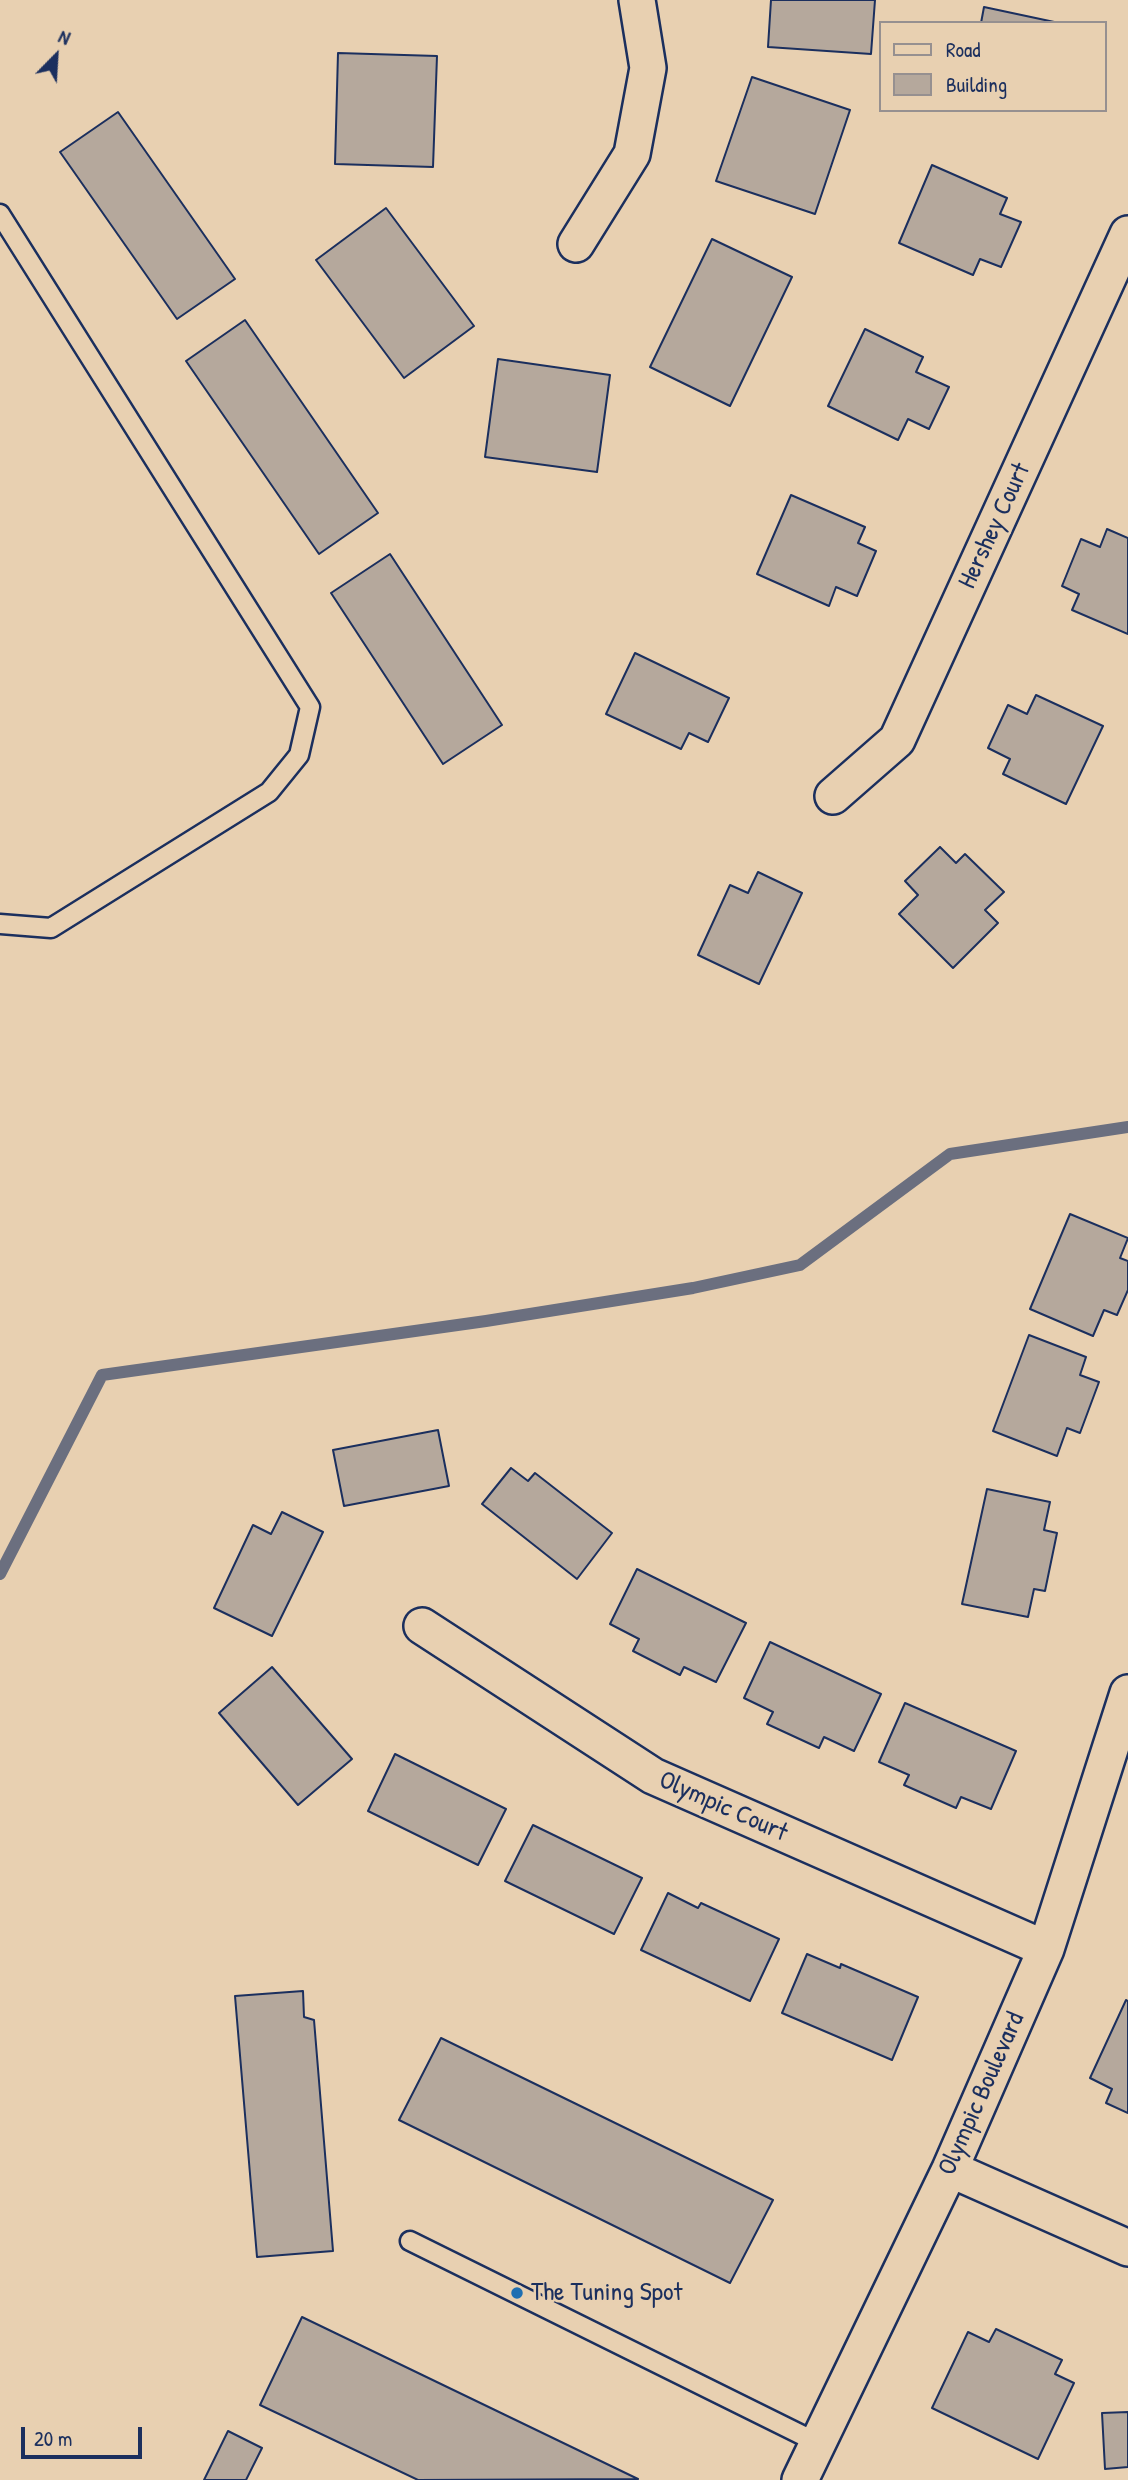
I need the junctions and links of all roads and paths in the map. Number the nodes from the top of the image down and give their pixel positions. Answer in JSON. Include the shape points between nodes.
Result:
{"nodes":[{"id":1,"x":637,"y":0,"type":"edge"},
{"id":2,"x":0,"y":214,"type":"edge"},
{"id":3,"x":1128,"y":234,"type":"edge"},
{"id":4,"x":576,"y":244,"type":"dead end"},
{"id":5,"x":833,"y":796,"type":"dead end"},
{"id":6,"x":0,"y":924,"type":"edge"},
{"id":7,"x":422,"y":1626,"type":"dead end"},
{"id":8,"x":1128,"y":1693,"type":"edge"},
{"id":9,"x":1046,"y":1949,"type":"junction"},
{"id":10,"x":950,"y":2169,"type":"junction"},
{"id":11,"x":410,"y":2241,"type":"dead end"},
{"id":12,"x":1128,"y":2248,"type":"edge"},
{"id":13,"x":818,"y":2443,"type":"junction"},
{"id":14,"x":800,"y":2480,"type":"edge"}],
"edges":[{"from":1,"to":4,"type":"street","via":[[648,68],[632,154]]},
{"from":2,"to":6,"type":"lane","via":[[310,707],[299,755],[270,792],[51,928]]},
{"from":3,"to":5,"type":"street","name":"Hershey Court","via":[[897,740]]},
{"from":7,"to":9,"type":"street","name":"Olympic Court","via":[[653,1776]]},
{"from":8,"to":9,"type":"street","name":"Olympic Boulevard"},
{"from":9,"to":10,"type":"street","name":"Olympic Boulevard"},
{"from":10,"to":12,"type":"street"},
{"from":10,"to":13,"type":"street","name":"Olympic Boulevard"},
{"from":11,"to":13,"type":"lane"},
{"from":13,"to":14,"type":"street","name":"Olympic Boulevard"}]}
